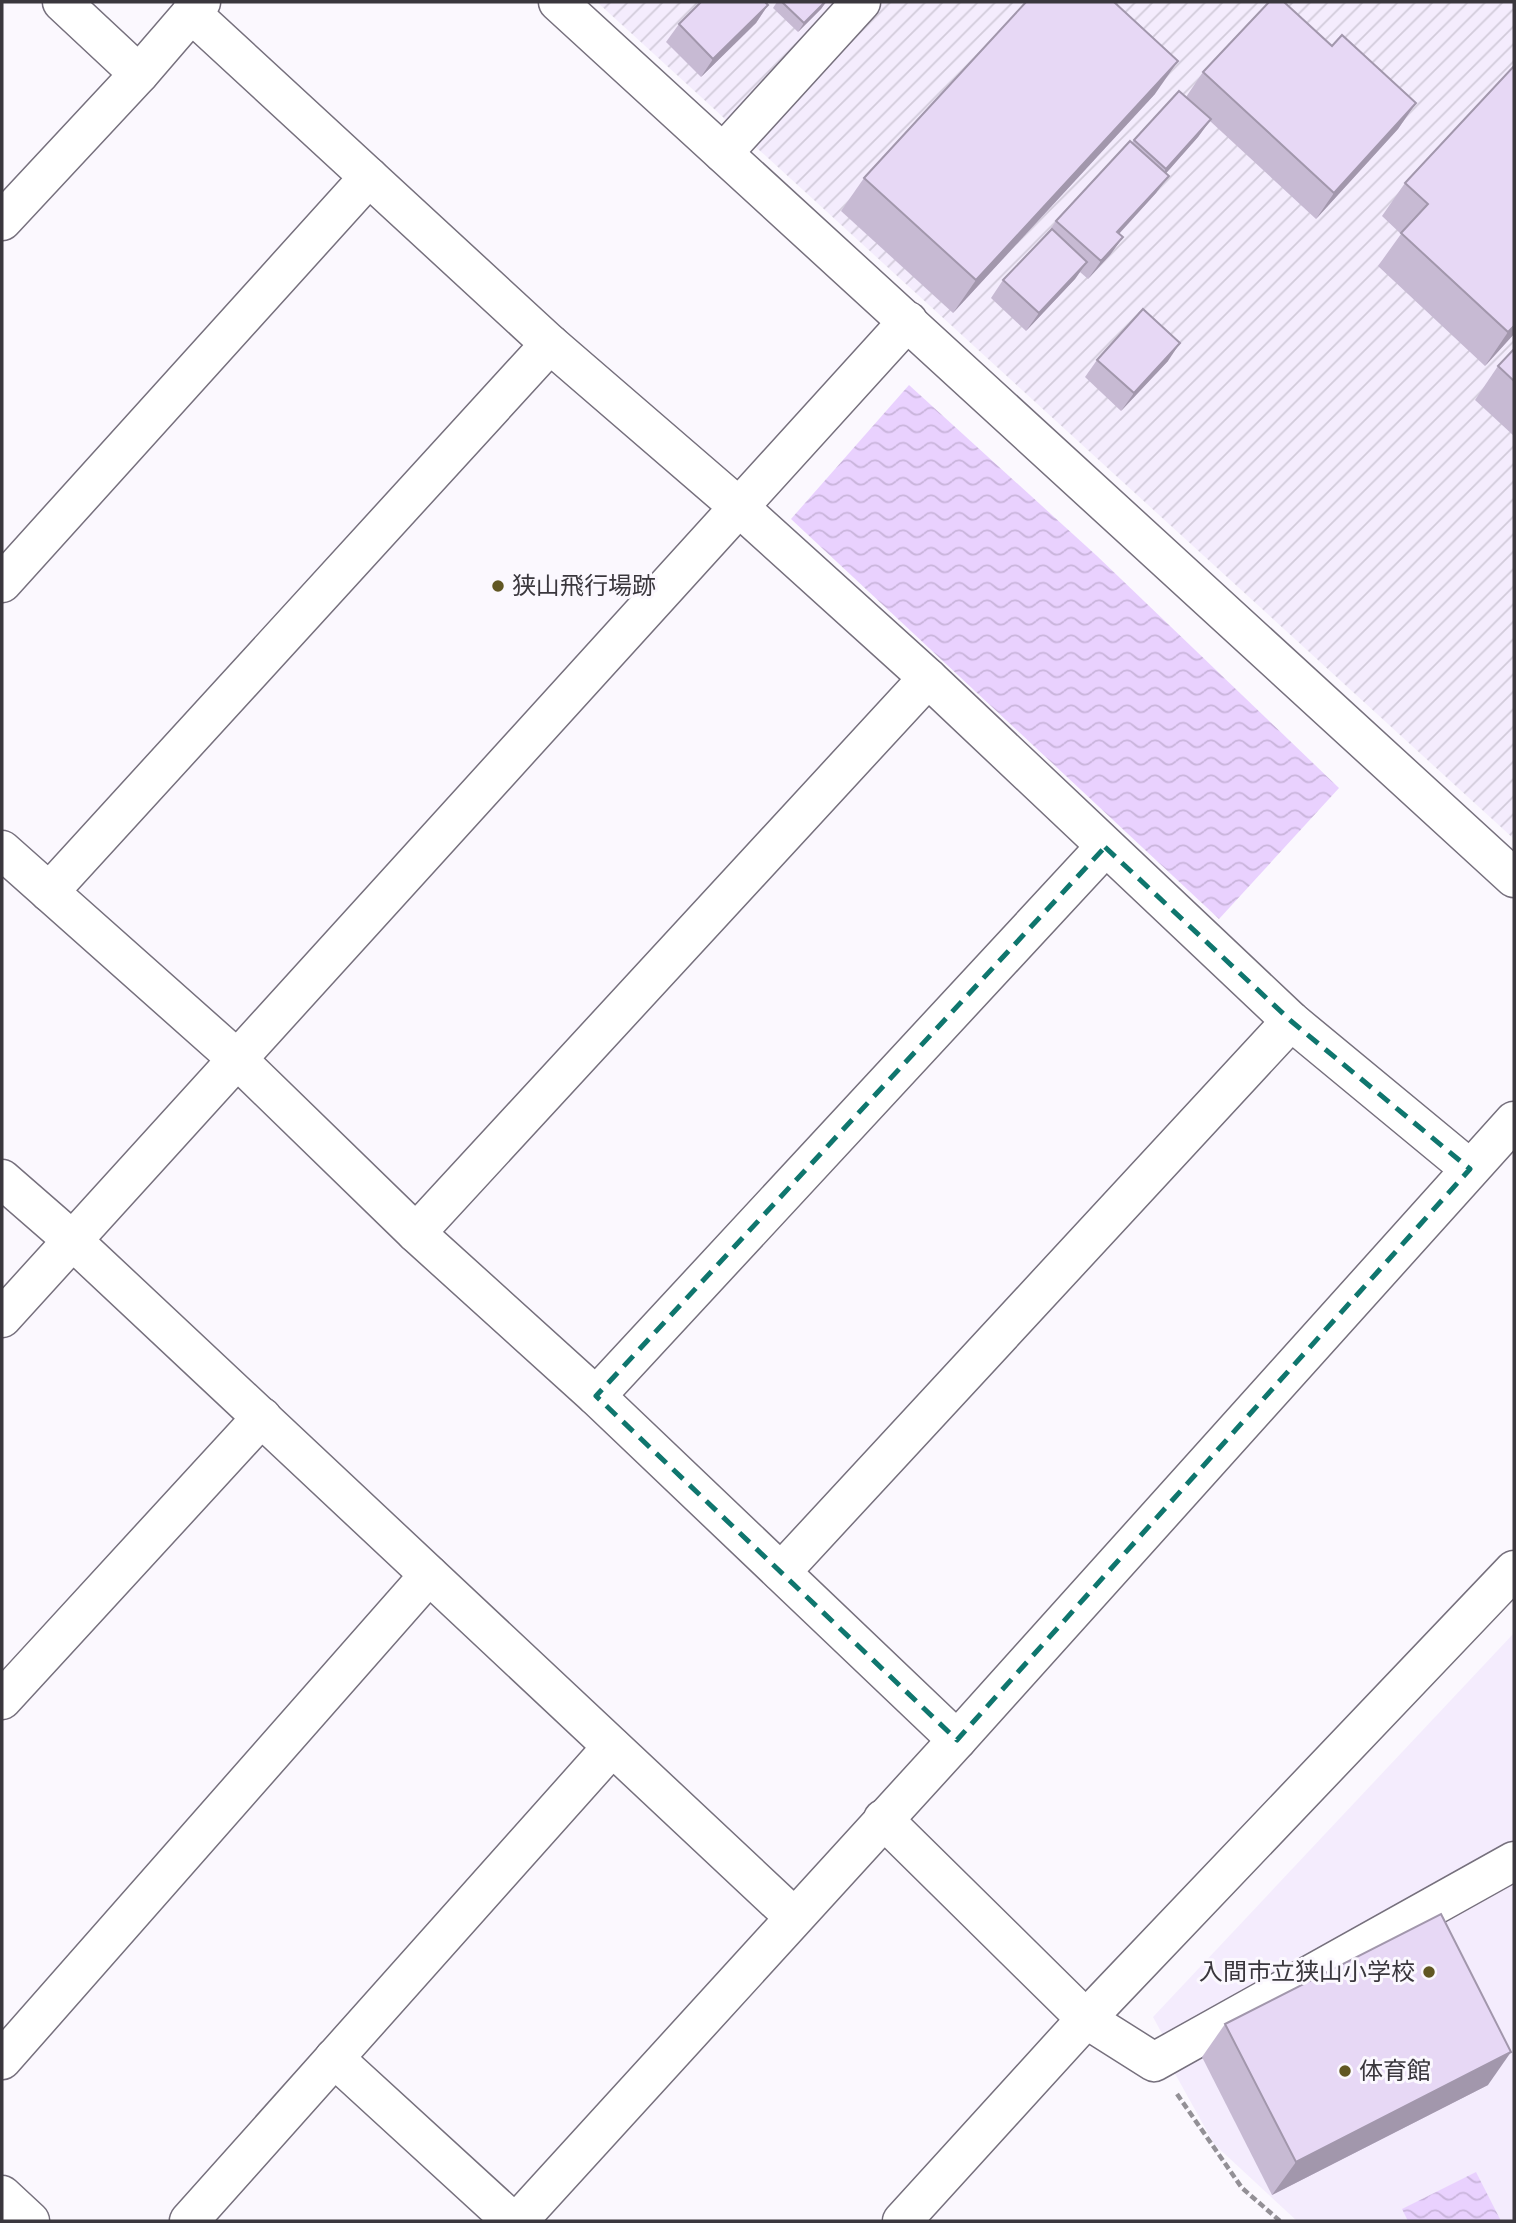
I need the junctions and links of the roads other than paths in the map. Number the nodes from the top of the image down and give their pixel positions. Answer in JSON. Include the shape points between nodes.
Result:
{"nodes":[{"id":1,"x":62,"y":2,"type":"edge"},
{"id":2,"x":558,"y":2,"type":"edge"},
{"id":3,"x":861,"y":2,"type":"edge"},
{"id":4,"x":196,"y":7,"type":"edge"},
{"id":5,"x":139,"y":74,"type":"junction"},
{"id":6,"x":723,"y":153,"type":"junction"},
{"id":7,"x":369,"y":177,"type":"junction"},
{"id":8,"x":2,"y":221,"type":"edge"},
{"id":9,"x":908,"y":321,"type":"junction"},
{"id":10,"x":550,"y":344,"type":"junction"},
{"id":11,"x":740,"y":508,"type":"junction"},
{"id":12,"x":2,"y":583,"type":"edge"},
{"id":13,"x":928,"y":678,"type":"junction"},
{"id":14,"x":1105,"y":846,"type":"junction"},
{"id":15,"x":2,"y":850,"type":"edge"},
{"id":16,"x":1514,"y":878,"type":"edge"},
{"id":17,"x":49,"y":892,"type":"junction"},
{"id":18,"x":1291,"y":1021,"type":"junction"},
{"id":19,"x":237,"y":1059,"type":"junction"},
{"id":20,"x":1514,"y":1121,"type":"edge"},
{"id":21,"x":1470,"y":1169,"type":"junction"},
{"id":22,"x":2,"y":1179,"type":"edge"},
{"id":23,"x":416,"y":1233,"type":"junction"},
{"id":24,"x":72,"y":1240,"type":"junction"},
{"id":25,"x":2,"y":1318,"type":"edge"},
{"id":26,"x":596,"y":1396,"type":"junction"},
{"id":27,"x":262,"y":1417,"type":"junction"},
{"id":28,"x":1514,"y":1570,"type":"edge"},
{"id":29,"x":781,"y":1572,"type":"junction"},
{"id":30,"x":429,"y":1575,"type":"junction"},
{"id":31,"x":2,"y":1700,"type":"edge"},
{"id":32,"x":957,"y":1740,"type":"junction"},
{"id":33,"x":612,"y":1747,"type":"junction"},
{"id":34,"x":883,"y":1819,"type":"junction"},
{"id":35,"x":1514,"y":1861,"type":"edge"},
{"id":36,"x":794,"y":1917,"type":"junction"},
{"id":37,"x":1086,"y":2019,"type":"junction"},
{"id":38,"x":334,"y":2059,"type":"junction"},
{"id":39,"x":2,"y":2060,"type":"edge"},
{"id":40,"x":2,"y":2194,"type":"edge"},
{"id":41,"x":30,"y":2221,"type":"edge"},
{"id":42,"x":189,"y":2221,"type":"edge"},
{"id":43,"x":512,"y":2221,"type":"edge"},
{"id":44,"x":518,"y":2221,"type":"edge"},
{"id":45,"x":902,"y":2221,"type":"edge"}],
"edges":[{"from":1,"to":5,"type":"street"},
{"from":2,"to":6,"type":"street"},
{"from":3,"to":6,"type":"street"},
{"from":4,"to":5,"type":"street"},
{"from":4,"to":7,"type":"street"},
{"from":5,"to":8,"type":"street"},
{"from":6,"to":9,"type":"street"},
{"from":7,"to":10,"type":"street"},
{"from":7,"to":12,"type":"street"},
{"from":9,"to":11,"type":"street"},
{"from":9,"to":16,"type":"street"},
{"from":10,"to":11,"type":"street"},
{"from":10,"to":17,"type":"street"},
{"from":11,"to":13,"type":"street"},
{"from":11,"to":19,"type":"street"},
{"from":13,"to":14,"type":"street"},
{"from":13,"to":23,"type":"street"},
{"from":14,"to":18,"type":"street"},
{"from":14,"to":26,"type":"street"},
{"from":15,"to":17,"type":"street"},
{"from":17,"to":19,"type":"street"},
{"from":18,"to":21,"type":"street"},
{"from":18,"to":29,"type":"street"},
{"from":19,"to":23,"type":"street"},
{"from":19,"to":24,"type":"street"},
{"from":20,"to":21,"type":"street"},
{"from":21,"to":32,"type":"street"},
{"from":22,"to":24,"type":"street"},
{"from":23,"to":26,"type":"street"},
{"from":24,"to":25,"type":"street"},
{"from":24,"to":27,"type":"street"},
{"from":26,"to":29,"type":"street"},
{"from":27,"to":30,"type":"street"},
{"from":27,"to":31,"type":"street"},
{"from":28,"to":37,"type":"street"},
{"from":29,"to":32,"type":"street"},
{"from":30,"to":33,"type":"street"},
{"from":30,"to":39,"type":"street"},
{"from":32,"to":34,"type":"street"},
{"from":33,"to":36,"type":"street"},
{"from":33,"to":38,"type":"street"},
{"from":34,"to":36,"type":"street"},
{"from":34,"to":37,"type":"street"},
{"from":35,"to":37,"type":"street","via":[[1154,2062]]},
{"from":36,"to":44,"type":"street"},
{"from":37,"to":45,"type":"street"},
{"from":38,"to":42,"type":"street"},
{"from":38,"to":43,"type":"street"},
{"from":40,"to":41,"type":"street"}]}
